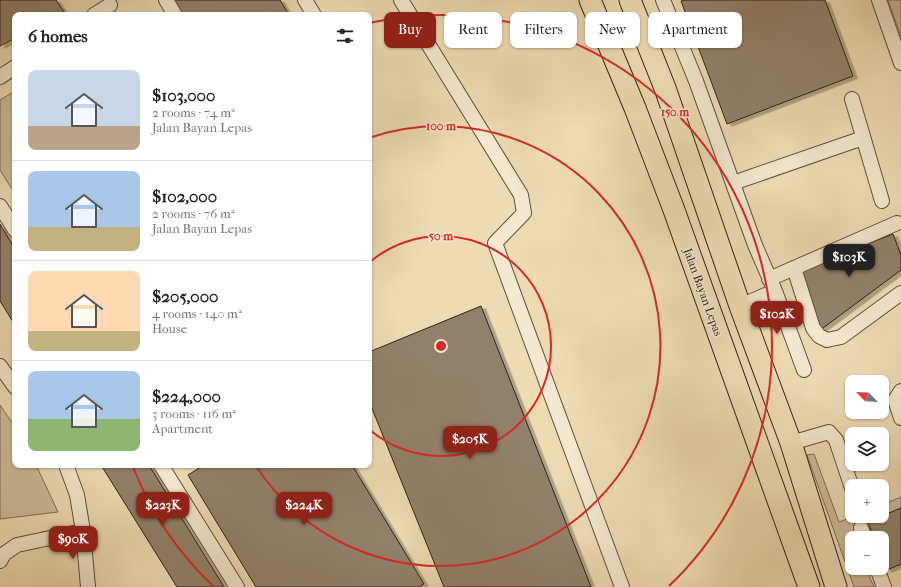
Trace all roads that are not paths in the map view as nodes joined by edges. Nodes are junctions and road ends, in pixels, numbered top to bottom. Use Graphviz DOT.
graph roads {
  1 [pos="166,0"];
  2 [pos="305,0"];
  3 [pos="401,0"];
  4 [pos="590,0"];
  5 [pos="630,0"];
  6 [pos="663,0"];
  7 [pos="879,0"];
  8 [pos="112,6"];
  9 [pos="100,12"];
  10 [pos="173,12"];
  11 [pos="312,12"];
  12 [pos="901,63"];
  13 [pos="12,69"];
  14 [pos="0,77"];
  15 [pos="852,100"];
  16 [pos="863,138"];
  17 [pos="733,183"];
  18 [pos="882,201"];
  19 [pos="0,206"];
  20 [pos="897,223"];
  21 [pos="12,225"];
  22 [pos="794,268"];
  23 [pos="772,285"];
  24 [pos="901,293"];
  25 [pos="740,306"];
  26 [pos="0,366"];
  27 [pos="804,370"];
  28 [pos="12,383"];
  29 [pos="901,391"];
  30 [pos="901,418"];
  31 [pos="790,443"];
  32 [pos="67,468"];
  33 [pos="163,468"];
  34 [pos="849,479"];
  35 [pos="83,531"];
  36 [pos="0,561"];
  37 [pos="880,575"];
  38 [pos="88,587"];
  39 [pos="237,587"];
  40 [pos="622,587"];
  41 [pos="809,587"];
  42 [pos="836,587"];
  43 [pos="884,587"];
  1 -- 10 [label="street"];
  2 -- 11 [label="street"];
  3 -- 40 [label="street"];
  4 -- 41 [label="highway, Jalan Bayan Lepas"];
  5 -- 25 [label="highway"];
  6 -- 17 [label="street"];
  7 -- 12 [label="street"];
  8 -- 9 [label="street"];
  13 -- 14 [label="street"];
  15 -- 16 [label="street"];
  16 -- 17 [label="street"];
  16 -- 18 [label="street"];
  17 -- 23 [label="street"];
  19 -- 21 [label="street"];
  20 -- 22 [label="street"];
  22 -- 23 [label="street"];
  22 -- 24 [label="street"];
  23 -- 25 [label="street"];
  23 -- 27 [label="street"];
  25 -- 31 [label="highway"];
  26 -- 28 [label="street"];
  29 -- 30 [label="street"];
  31 -- 34 [label="street"];
  31 -- 42 [label="highway"];
  32 -- 35 [label="street"];
  33 -- 39 [label="street"];
  35 -- 36 [label="street"];
  35 -- 38 [label="street"];
  37 -- 43 [label="street"];
}
